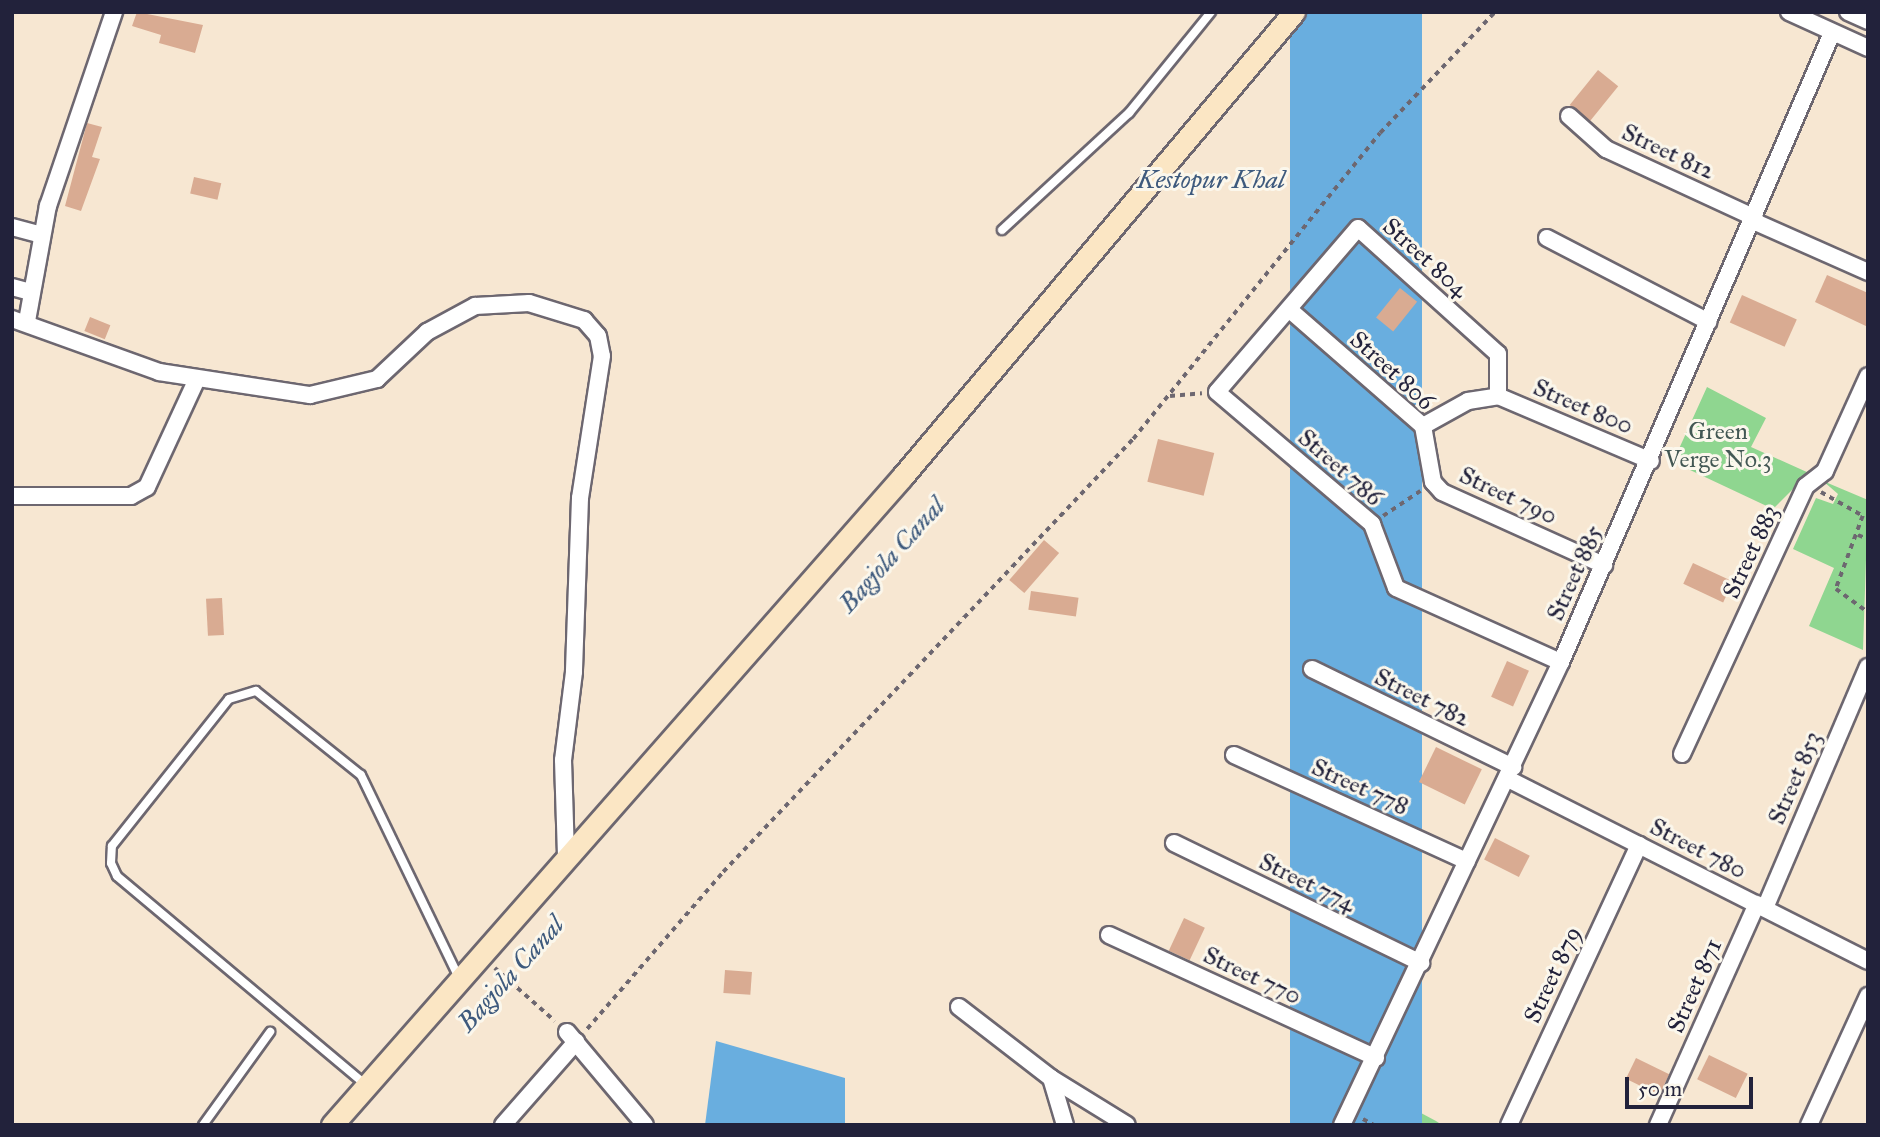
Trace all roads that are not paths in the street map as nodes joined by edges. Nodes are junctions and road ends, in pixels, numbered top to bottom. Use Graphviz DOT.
graph roads {
  1 [pos="114,12"];
  2 [pos="1211,12"];
  3 [pos="1294,12"];
  4 [pos="1789,12"];
  5 [pos="1848,12"];
  6 [pos="1868,21"];
  7 [pos="1832,33"];
  8 [pos="1868,48"];
  9 [pos="1569,116"];
  10 [pos="1754,219"];
  11 [pos="12,227"];
  12 [pos="1002,230"];
  13 [pos="42,235"];
  14 [pos="1547,238"];
  15 [pos="1868,272"];
  16 [pos="12,288"];
  17 [pos="31,292"];
  18 [pos="1291,311"];
  19 [pos="19,320"];
  20 [pos="1709,322"];
  21 [pos="1868,376"];
  22 [pos="196,381"];
  23 [pos="1217,392"];
  24 [pos="1497,396"];
  25 [pos="1423,426"];
  26 [pos="1651,461"];
  27 [pos="1433,482"];
  28 [pos="12,496"];
  29 [pos="1604,565"];
  30 [pos="1561,662"];
  31 [pos="1868,667"];
  32 [pos="1312,669"];
  33 [pos="1682,754"];
  34 [pos="1234,755"];
  35 [pos="1510,773"];
  36 [pos="1174,843"];
  37 [pos="1639,845"];
  38 [pos="566,855"];
  39 [pos="1467,861"];
  40 [pos="1761,906"];
  41 [pos="1109,935"];
  42 [pos="1868,961"];
  43 [pos="1421,963"];
  44 [pos="459,978"];
  45 [pos="1868,996"];
  46 [pos="959,1007"];
  47 [pos="270,1032"];
  48 [pos="1376,1058"];
  49 [pos="1051,1078"];
  50 [pos="366,1085"];
  51 [pos="203,1125"];
  52 [pos="332,1125"];
  53 [pos="503,1125"];
  54 [pos="645,1125"];
  55 [pos="1065,1125"];
  56 [pos="1127,1125"];
  57 [pos="1342,1125"];
  58 [pos="1508,1125"];
  59 [pos="1658,1125"];
  60 [pos="1809,1125"];
  1 -- 13 [label="street"];
  2 -- 12 [label="lane"];
  3 -- 38 [label="street"];
  4 -- 7 [label="street"];
  5 -- 6 [label="street"];
  7 -- 8 [label="street"];
  7 -- 10 [label="street, Street 885"];
  9 -- 10 [label="street, Street 812"];
  10 -- 15 [label="street, Street 812"];
  10 -- 20 [label="street, Street 885"];
  11 -- 13 [label="street"];
  13 -- 17 [label="street"];
  14 -- 20 [label="street"];
  16 -- 17 [label="street"];
  17 -- 19 [label="street"];
  18 -- 23 [label="street, Street 804"];
  18 -- 24 [label="street, Street 804"];
  18 -- 25 [label="street, Street 806"];
  19 -- 22 [label="street"];
  20 -- 26 [label="street, Street 885"];
  21 -- 33 [label="street, Street 883"];
  22 -- 28 [label="street"];
  22 -- 38 [label="street"];
  23 -- 30 [label="street, Street 786"];
  24 -- 25 [label="street"];
  24 -- 26 [label="street, Street 800"];
  25 -- 27 [label="street, Street 806"];
  26 -- 29 [label="street, Street 885"];
  27 -- 29 [label="street, Street 790"];
  29 -- 30 [label="street, Street 885"];
  30 -- 35 [label="street, Street 885"];
  31 -- 40 [label="street, Street 853"];
  32 -- 35 [label="street, Street 782"];
  34 -- 39 [label="street, Street 778"];
  35 -- 37 [label="street, Street 780"];
  35 -- 39 [label="street, Street 885"];
  36 -- 43 [label="street, Street 774"];
  37 -- 40 [label="street, Street 780"];
  37 -- 58 [label="street, Street 879"];
  38 -- 44 [label="street"];
  39 -- 43 [label="street, Street 885"];
  40 -- 42 [label="street, Street 780"];
  40 -- 59 [label="street, Street 871"];
  41 -- 48 [label="street, Street 770"];
  43 -- 48 [label="street, Street 885"];
  44 -- 50 [label="street"];
  44 -- 50 [label="lane"];
  45 -- 60 [label="street"];
  46 -- 49 [label="street"];
  47 -- 51 [label="lane"];
  48 -- 57 [label="street, Street 885"];
  49 -- 55 [label="street"];
  49 -- 56 [label="street"];
  50 -- 52 [label="street"];
  53 -- 54 [label="street"];
}
